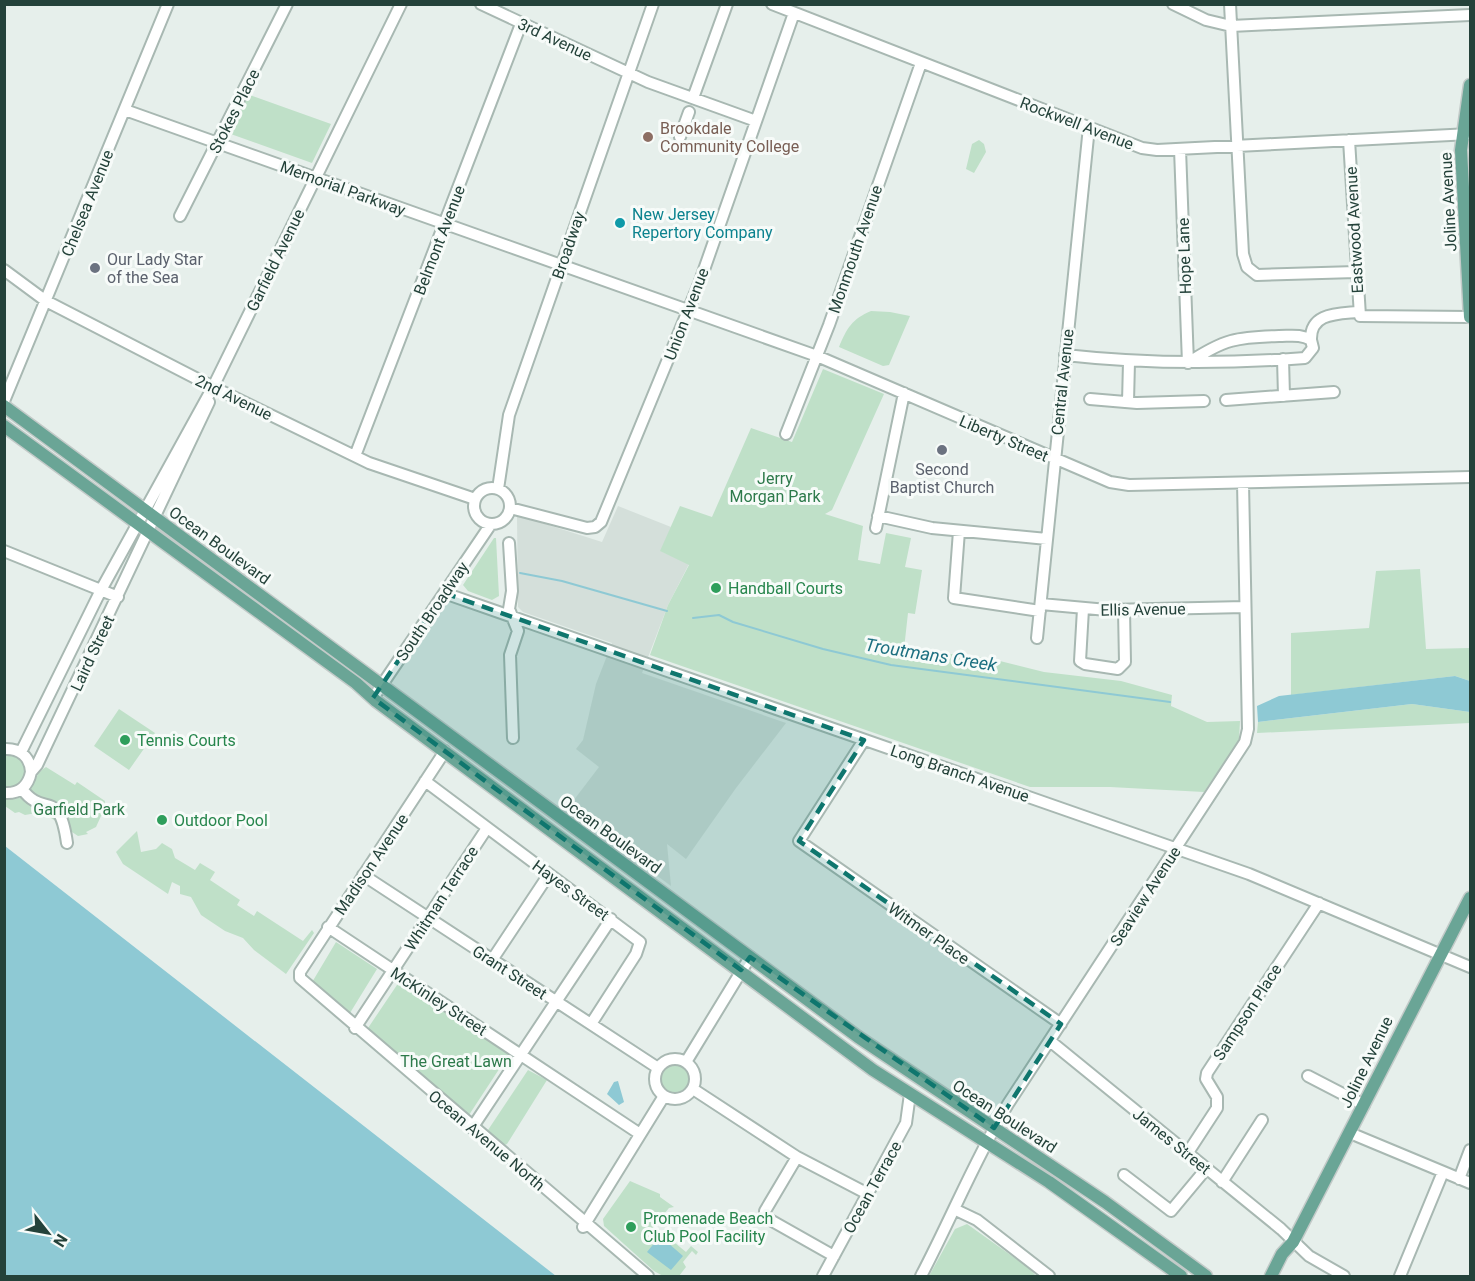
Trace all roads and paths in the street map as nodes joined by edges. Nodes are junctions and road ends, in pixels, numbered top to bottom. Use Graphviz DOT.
graph roads {
  1 [pos="168,4"];
  2 [pos="287,4"];
  3 [pos="401,4"];
  4 [pos="481,4"];
  5 [pos="653,4"];
  6 [pos="727,4"];
  7 [pos="772,4"];
  8 [pos="1173,4"];
  9 [pos="1230,4"];
  10 [pos="794,13"];
  11 [pos="1470,15"];
  12 [pos="520,24"];
  13 [pos="1231,26"];
  14 [pos="921,63"];
  15 [pos="629,74"];
  16 [pos="1470,85"];
  17 [pos="693,98"];
  18 [pos="125,110"];
  19 [pos="689,112"];
  20 [pos="756,121"];
  21 [pos="1089,127"];
  22 [pos="1466,134"];
  23 [pos="680,137"];
  24 [pos="1349,140"];
  25 [pos="218,144"];
  26 [pos="1237,146"];
  27 [pos="1180,149"];
  28 [pos="315,178"];
  29 [pos="180,216"];
  30 [pos="446,225"];
  31 [pos="561,265"];
  32 [pos="4,270"];
  33 [pos="1356,272"];
  34 [pos="46,301"];
  35 [pos="689,310"];
  36 [pos="1357,312"];
  37 [pos="1470,317"];
  38 [pos="1311,340"];
  39 [pos="1065,355"];
  40 [pos="817,356"];
  41 [pos="1283,360"];
  42 [pos="1129,362"];
  43 [pos="1188,363"];
  44 [pos="213,387"];
  45 [pos="1334,392"];
  46 [pos="904,393"];
  47 [pos="1284,396"];
  48 [pos="1090,399"];
  49 [pos="1226,400"];
  50 [pos="1204,401"];
  51 [pos="1128,402"];
  52 [pos="4,404"];
  53 [pos="4,426"];
  54 [pos="786,434"];
  55 [pos="355,456"];
  56 [pos="1055,459"];
  57 [pos="1470,477"];
  58 [pos="1243,483"];
  59 [pos="498,489"];
  60 [pos="475,499"];
  61 [pos="510,508"];
  62 [pos="144,510"];
  63 [pos="878,516"];
  64 [pos="156,519"];
  65 [pos="137,522"];
  66 [pos="490,524"];
  67 [pos="876,528"];
  68 [pos="149,531"];
  69 [pos="959,531"];
  70 [pos="1047,539"];
  71 [pos="509,543"];
  72 [pos="4,551"];
  73 [pos="101,590"];
  74 [pos="444,593"];
  75 [pos="118,597"];
  76 [pos="1041,607"];
  77 [pos="1245,607"];
  78 [pos="1083,609"];
  79 [pos="1124,610"];
  80 [pos="513,618"];
  81 [pos="1037,638"];
  82 [pos="381,685"];
  83 [pos="373,698"];
  84 [pos="513,738"];
  85 [pos="864,740"];
  86 [pos="4,749"];
  87 [pos="446,751"];
  88 [pos="21,752"];
  89 [pos="31,772"];
  90 [pos="425,781"];
  91 [pos="22,789"];
  92 [pos="4,793"];
  93 [pos="487,828"];
  94 [pos="67,843"];
  95 [pos="1177,848"];
  96 [pos="549,874"];
  97 [pos="363,875"];
  98 [pos="1470,898"];
  99 [pos="1319,903"];
  100 [pos="428,918"];
  101 [pos="611,919"];
  102 [pos="328,927"];
  103 [pos="1441,955"];
  104 [pos="750,957"];
  105 [pos="492,960"];
  106 [pos="1470,967"];
  107 [pos="741,970"];
  108 [pos="393,971"];
  109 [pos="300,978"];
  110 [pos="556,1002"];
  111 [pos="591,1024"];
  112 [pos="1061,1024"];
  113 [pos="355,1028"];
  114 [pos="1050,1041"];
  115 [pos="520,1055"];
  116 [pos="686,1062"];
  117 [pos="658,1068"];
  118 [pos="1308,1076"];
  119 [pos="693,1089"];
  120 [pos="910,1094"];
  121 [pos="664,1096"];
  122 [pos="1364,1105"];
  123 [pos="1262,1120"];
  124 [pos="472,1128"];
  125 [pos="994,1128"];
  126 [pos="1350,1133"];
  127 [pos="640,1134"];
  128 [pos="986,1142"];
  129 [pos="1470,1150"];
  130 [pos="1187,1154"];
  131 [pos="796,1157"];
  132 [pos="1206,1169"];
  133 [pos="1443,1172"];
  134 [pos="1124,1175"];
  135 [pos="1459,1179"];
  136 [pos="1222,1182"];
  137 [pos="1470,1183"];
  138 [pos="868,1194"];
  139 [pos="956,1210"];
  140 [pos="584,1225"];
  141 [pos="1293,1242"];
  142 [pos="834,1256"];
  143 [pos="648,1276"];
  144 [pos="823,1276"];
  145 [pos="921,1276"];
  146 [pos="1049,1276"];
  147 [pos="1180,1276"];
  148 [pos="1206,1276"];
  149 [pos="1271,1276"];
  150 [pos="1280,1276"];
  151 [pos="1344,1276"];
  152 [pos="1400,1276"];
  1 -- 18 [label="street, Chelsea Avenue"];
  2 -- 25 [label="street, Stokes Place"];
  3 -- 28 [label="street, Garfield Avenue"];
  4 -- 12 [label="street, 3rd Avenue"];
  5 -- 15 [label="street, Broadway"];
  6 -- 17 [label="street"];
  7 -- 10 [label="street, Rockwell Avenue"];
  8 -- 13 [label="street"];
  9 -- 13 [label="street"];
  10 -- 14 [label="street, Rockwell Avenue"];
  10 -- 20 [label="street, Union Avenue"];
  11 -- 13 [label="street"];
  12 -- 15 [label="street, 3rd Avenue"];
  12 -- 30 [label="street, Belmont Avenue"];
  13 -- 26 [label="street"];
  14 -- 21 [label="street, Rockwell Avenue"];
  14 -- 40 [label="street, Monmouth Avenue"];
  15 -- 17 [label="street, 3rd Avenue"];
  15 -- 31 [label="street, Broadway"];
  16 -- 22 [label="main road, Joline Avenue"];
  17 -- 20 [label="street, 3rd Avenue"];
  18 -- 25 [label="street, Memorial Parkway"];
  18 -- 34 [label="street, Chelsea Avenue"];
  19 -- 23 [label="street"];
  20 -- 35 [label="street, Union Avenue"];
  21 -- 27 [label="street, Rockwell Avenue"];
  21 -- 39 [label="street, Central Avenue"];
  22 -- 24 [label="street, Rockwell Avenue"];
  22 -- 37 [label="main road, Joline Avenue"];
  24 -- 26 [label="street, Rockwell Avenue"];
  24 -- 33 [label="street, Eastwood Avenue"];
  25 -- 28 [label="street, Memorial Parkway"];
  25 -- 29 [label="street, Stokes Place"];
  26 -- 27 [label="street, Rockwell Avenue"];
  26 -- 33 [label="street"];
  27 -- 43 [label="street, Hope Lane"];
  28 -- 30 [label="street, Memorial Parkway"];
  28 -- 44 [label="street, Garfield Avenue"];
  30 -- 31 [label="street, Memorial Parkway"];
  30 -- 55 [label="street, Belmont Avenue"];
  31 -- 35 [label="street, Liberty Street"];
  31 -- 59 [label="street, Broadway"];
  32 -- 34 [label="street, 2nd Avenue"];
  33 -- 36 [label="street, Eastwood Avenue"];
  34 -- 44 [label="street, 2nd Avenue"];
  34 -- 52 [label="street, Chelsea Avenue"];
  35 -- 40 [label="street, Liberty Street"];
  35 -- 61 [label="street, Union Avenue"];
  36 -- 37 [label="street, Eastwood Avenue"];
  36 -- 38 [label="street"];
  38 -- 41 [label="street"];
  38 -- 43 [label="street"];
  39 -- 42 [label="street"];
  39 -- 56 [label="street, Central Avenue"];
  40 -- 46 [label="street, Liberty Street"];
  40 -- 54 [label="street, Monmouth Avenue"];
  41 -- 43 [label="street"];
  41 -- 47 [label="street"];
  42 -- 43 [label="street"];
  42 -- 51 [label="street"];
  44 -- 55 [label="street, 2nd Avenue"];
  44 -- 62 [label="street, Garfield Avenue"];
  44 -- 64 [label="street, Garfield Avenue"];
  45 -- 47 [label="street"];
  46 -- 56 [label="street, Liberty Street"];
  46 -- 63 [label="street"];
  47 -- 49 [label="street"];
  48 -- 51 [label="street"];
  50 -- 51 [label="street"];
  52 -- 62 [label="main road, Ocean Boulevard"];
  53 -- 65 [label="main road, Ocean Boulevard"];
  55 -- 60 [label="street, 2nd Avenue"];
  56 -- 58 [label="street, Liberty Street"];
  56 -- 70 [label="street, Central Avenue"];
  57 -- 58 [label="street, Liberty Street"];
  58 -- 77 [label="street, Seaview Avenue"];
  59 -- 60 [label="street"];
  59 -- 61 [label="street"];
  60 -- 66 [label="street"];
  61 -- 66 [label="street"];
  62 -- 64 [label="main road, Ocean Boulevard"];
  62 -- 65 [label="street, Garfield Avenue"];
  63 -- 67 [label="street"];
  63 -- 69 [label="street"];
  64 -- 68 [label="street, Garfield Avenue"];
  64 -- 82 [label="main road, Ocean Boulevard"];
  65 -- 68 [label="main road, Ocean Boulevard"];
  65 -- 73 [label="street, Laird Street"];
  66 -- 74 [label="street, South Broadway"];
  68 -- 75 [label="street, Laird Street"];
  68 -- 83 [label="main road, Ocean Boulevard"];
  69 -- 70 [label="street"];
  69 -- 76 [label="street, Ellis Avenue"];
  70 -- 76 [label="street, Central Avenue"];
  71 -- 80 [label="street"];
  72 -- 73 [label="street"];
  73 -- 75 [label="street"];
  73 -- 88 [label="street, Laird Street"];
  74 -- 80 [label="street, Long Branch Avenue"];
  74 -- 82 [label="street, South Broadway"];
  75 -- 89 [label="street, Laird Street"];
  76 -- 78 [label="street, Ellis Avenue"];
  76 -- 81 [label="street, Central Avenue"];
  77 -- 79 [label="street, Ellis Avenue"];
  77 -- 95 [label="street, Seaview Avenue"];
  78 -- 79 [label="street, Ellis Avenue"];
  78 -- 79 [label="street"];
  80 -- 84 [label="street"];
  80 -- 85 [label="street, Long Branch Avenue"];
  82 -- 83 [label="street, South Broadway"];
  82 -- 104 [label="main road, Ocean Boulevard"];
  83 -- 87 [label="main road, Ocean Boulevard"];
  85 -- 95 [label="street, Long Branch Avenue"];
  85 -- 112 [label="street, Witmer Place"];
  86 -- 88 [label="street"];
  87 -- 90 [label="street, Madison Avenue"];
  87 -- 107 [label="main road, Ocean Boulevard"];
  88 -- 89 [label="street"];
  89 -- 91 [label="street, Laird Street"];
  90 -- 93 [label="street, Hayes Street"];
  90 -- 97 [label="street, Madison Avenue"];
  91 -- 92 [label="street"];
  91 -- 94 [label="street"];
  93 -- 96 [label="street, Hayes Street"];
  93 -- 100 [label="street, Whitman Terrace"];
  95 -- 99 [label="street, Long Branch Avenue"];
  95 -- 112 [label="street, Seaview Avenue"];
  96 -- 101 [label="street, Hayes Street"];
  96 -- 105 [label="street"];
  97 -- 100 [label="street, Grant Street"];
  97 -- 102 [label="street, Madison Avenue"];
  98 -- 103 [label="main road, Joline Avenue"];
  99 -- 103 [label="street, Long Branch Avenue"];
  99 -- 130 [label="street, Sampson Place"];
  100 -- 105 [label="street, Grant Street"];
  100 -- 108 [label="street, Whitman Terrace"];
  101 -- 110 [label="street"];
  101 -- 111 [label="street, Hayes Street"];
  102 -- 108 [label="street, McKinley Street"];
  102 -- 109 [label="street, Madison Avenue"];
  103 -- 106 [label="street, Long Branch Avenue"];
  103 -- 122 [label="main road, Joline Avenue"];
  104 -- 107 [label="street"];
  104 -- 125 [label="main road, Ocean Boulevard"];
  105 -- 110 [label="street, Grant Street"];
  107 -- 116 [label="street"];
  107 -- 120 [label="main road, Ocean Boulevard"];
  108 -- 113 [label="street, Whitman Terrace"];
  108 -- 115 [label="street, McKinley Street"];
  109 -- 113 [label="street, Ocean Avenue North"];
  110 -- 111 [label="street, Grant Street"];
  110 -- 115 [label="street"];
  111 -- 117 [label="street, Grant Street"];
  112 -- 114 [label="street, Seaview Avenue"];
  113 -- 124 [label="street, Ocean Avenue North"];
  114 -- 125 [label="street, Seaview Avenue"];
  114 -- 130 [label="street, James Street"];
  115 -- 124 [label="street"];
  115 -- 127 [label="street, McKinley Street"];
  116 -- 117 [label="street"];
  116 -- 119 [label="street"];
  117 -- 121 [label="street"];
  118 -- 122 [label="street"];
  119 -- 121 [label="street"];
  119 -- 131 [label="street"];
  120 -- 128 [label="main road, Ocean Boulevard"];
  120 -- 138 [label="street, Ocean Terrace"];
  121 -- 127 [label="street"];
  122 -- 126 [label="main road, Joline Avenue"];
  123 -- 136 [label="street"];
  124 -- 140 [label="street, Ocean Avenue North"];
  125 -- 128 [label="street, Seaview Avenue"];
  125 -- 148 [label="main road, Ocean Boulevard"];
  126 -- 133 [label="street"];
  126 -- 141 [label="main road, Joline Avenue"];
  127 -- 140 [label="street"];
  128 -- 139 [label="street, Seaview Avenue"];
  128 -- 147 [label="main road, Ocean Boulevard"];
  129 -- 135 [label="street"];
  130 -- 132 [label="street, James Street"];
  131 -- 138 [label="street"];
  131 -- 142 [label="street"];
  132 -- 134 [label="street"];
  132 -- 136 [label="street, James Street"];
  133 -- 135 [label="street"];
  133 -- 152 [label="street"];
  135 -- 137 [label="street"];
  136 -- 141 [label="street, James Street"];
  138 -- 142 [label="street, Ocean Terrace"];
  139 -- 145 [label="street, Seaview Avenue"];
  139 -- 146 [label="street"];
  140 -- 143 [label="street, Ocean Avenue North"];
  141 -- 149 [label="main road, Joline Avenue"];
  141 -- 150 [label="main road, Joline Avenue"];
  141 -- 151 [label="street, James Street"];
  142 -- 144 [label="street, Ocean Terrace"];
}
